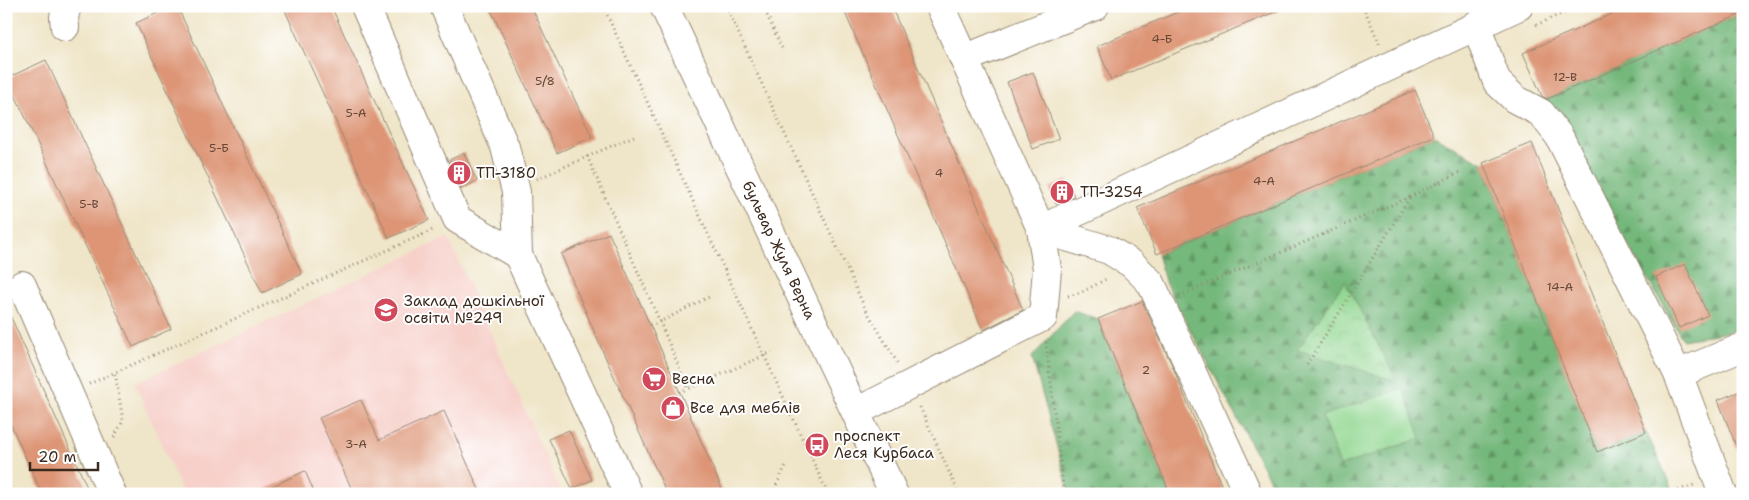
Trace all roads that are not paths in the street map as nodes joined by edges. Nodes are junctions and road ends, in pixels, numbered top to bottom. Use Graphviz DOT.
graph roads {
  1 [pos="365,6"];
  2 [pos="444,6"];
  3 [pos="664,6"];
  4 [pos="940,6"];
  5 [pos="1094,6"];
  6 [pos="1519,6"];
  7 [pos="1476,25"];
  8 [pos="964,59"];
  9 [pos="1040,229"];
  10 [pos="518,256"];
  11 [pos="22,286"];
  12 [pos="1743,348"];
  13 [pos="1678,374"];
  14 [pos="856,412"];
  15 [pos="889,492"];
  16 [pos="112,494"];
  17 [pos="628,494"];
  18 [pos="1248,494"];
  19 [pos="1723,494"];
  1 -- 10 [label="street"];
  2 -- 10 [label="street"];
  3 -- 14 [label="street, бульвар Жуля Верна"];
  4 -- 8 [label="street"];
  5 -- 8 [label="street"];
  6 -- 7 [label="street"];
  7 -- 9 [label="street"];
  7 -- 13 [label="street"];
  8 -- 9 [label="street"];
  9 -- 14 [label="street"];
  9 -- 18 [label="street"];
  10 -- 17 [label="street"];
  11 -- 16 [label="street"];
  12 -- 13 [label="street"];
  13 -- 19 [label="street"];
  14 -- 15 [label="street, бульвар Жуля Верна"];
}
